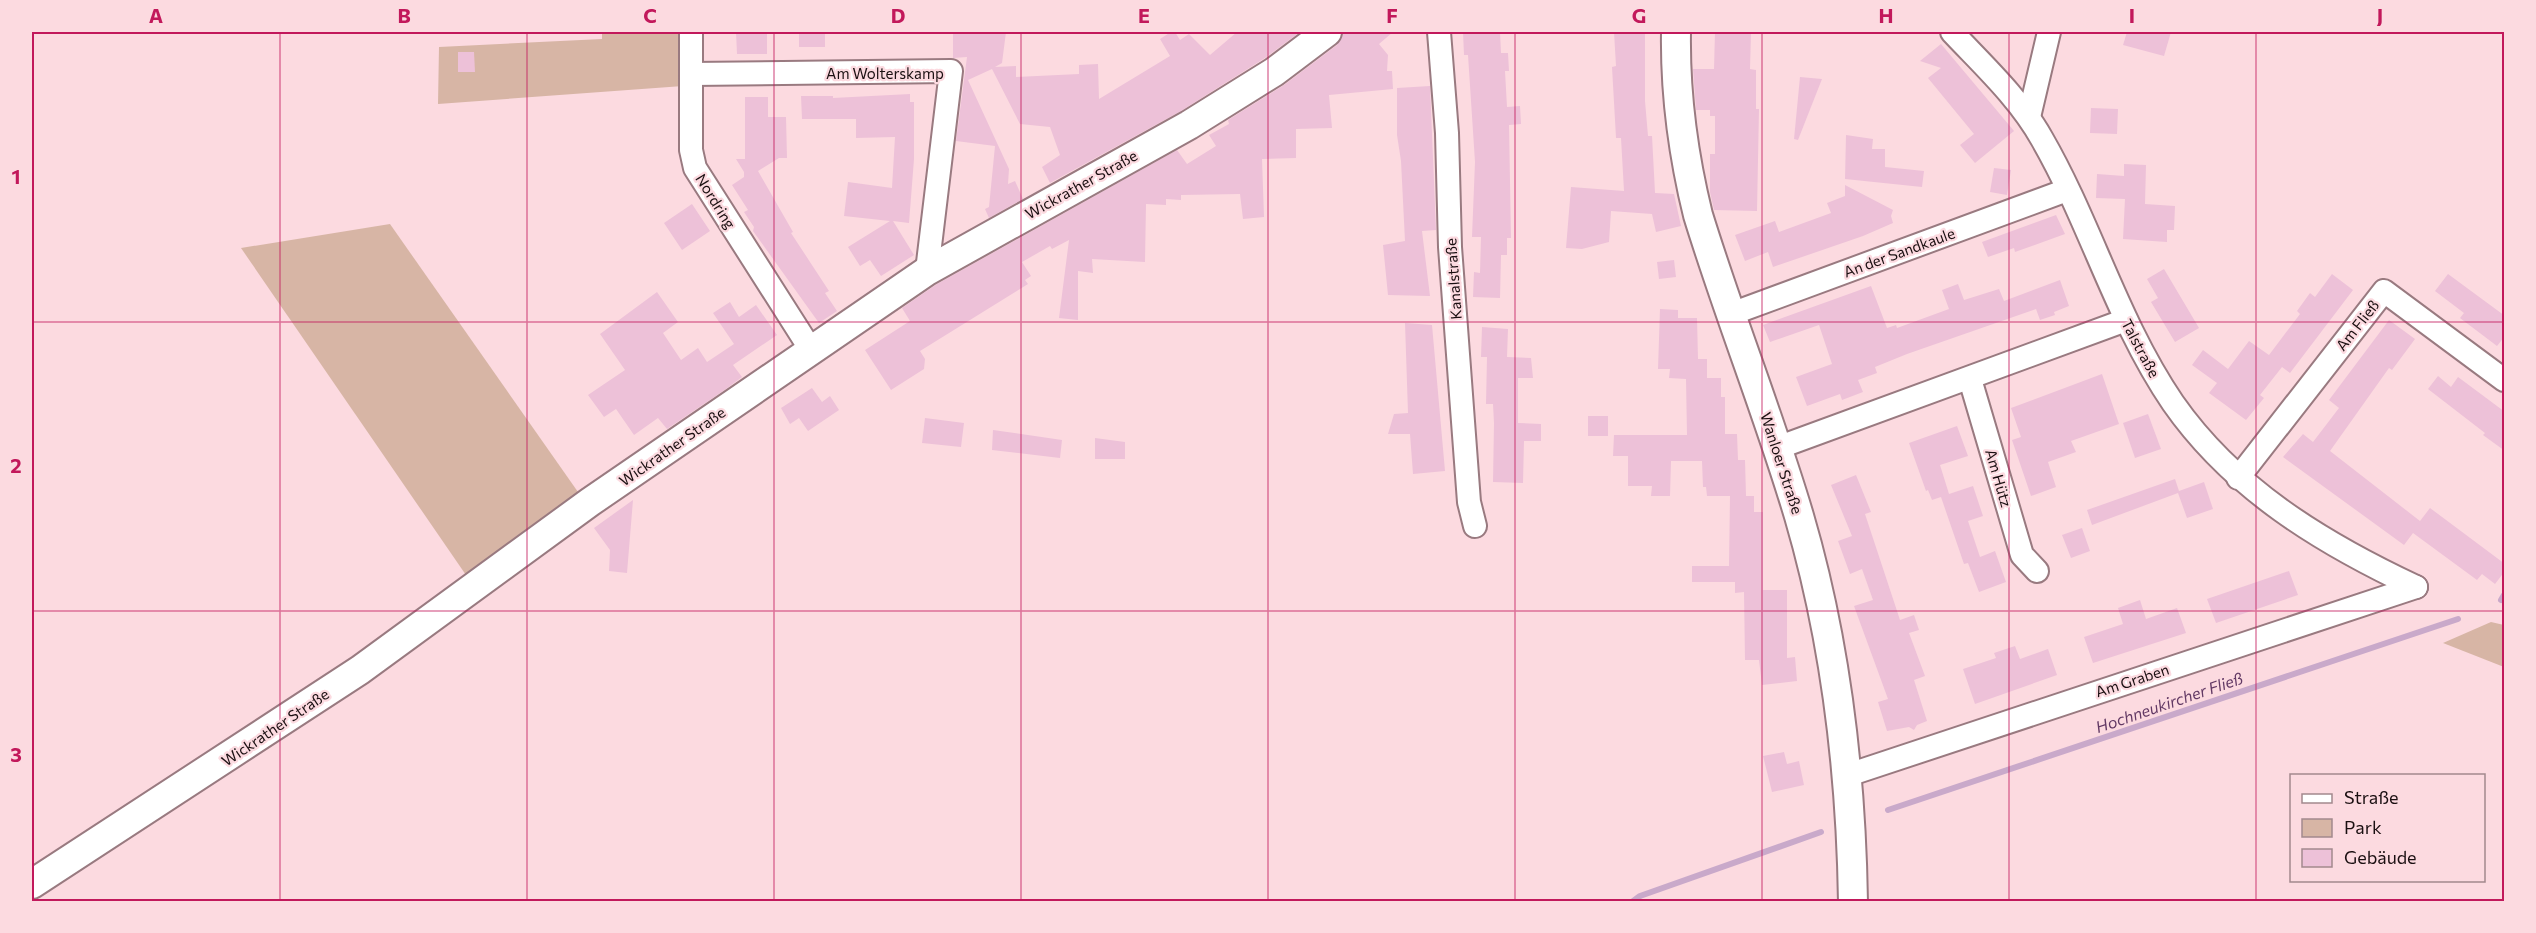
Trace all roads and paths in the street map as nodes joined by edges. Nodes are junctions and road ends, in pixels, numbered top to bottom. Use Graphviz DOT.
graph roads {
  1 [pos="690,32"];
  2 [pos="1327,32"];
  3 [pos="1439,32"];
  4 [pos="1676,32"];
  5 [pos="1952,32"];
  6 [pos="2049,32"];
  7 [pos="691,74"];
  8 [pos="2029,117"];
  9 [pos="2067,189"];
  10 [pos="927,271"];
  11 [pos="1731,314"];
  12 [pos="2126,320"];
  13 [pos="811,350"];
  14 [pos="1970,379"];
  15 [pos="2505,380"];
  16 [pos="1777,448"];
  17 [pos="2238,478"];
  18 [pos="1475,526"];
  19 [pos="2037,571"];
  20 [pos="2416,587"];
  21 [pos="1848,775"];
  22 [pos="32,884"];
  23 [pos="1853,902"];
  1 -- 7 [label="street, Nordring"];
  2 -- 10 [label="street, Wickrather Straße"];
  3 -- 18 [label="street, Kanalstraße"];
  4 -- 11 [label="street, Wanloer Straße"];
  5 -- 8 [label="street, Talstraße"];
  6 -- 8 [label="street"];
  7 -- 10 [label="street, Am Wolterskamp"];
  7 -- 13 [label="street, Nordring"];
  8 -- 9 [label="street, Talstraße"];
  9 -- 11 [label="street, An der Sandkaule"];
  9 -- 12 [label="street, Talstraße"];
  10 -- 13 [label="street, Wickrather Straße"];
  11 -- 16 [label="street, Wanloer Straße"];
  12 -- 14 [label="street"];
  12 -- 17 [label="street, Talstraße"];
  13 -- 22 [label="street, Wickrather Straße"];
  14 -- 16 [label="street"];
  14 -- 19 [label="street, Am Hütz"];
  15 -- 17 [label="street, Am Fließ"];
  16 -- 21 [label="street, Wanloer Straße"];
  17 -- 20 [label="street, Talstraße"];
  20 -- 21 [label="street, Am Graben"];
  21 -- 23 [label="street, Wanloer Straße"];
}
